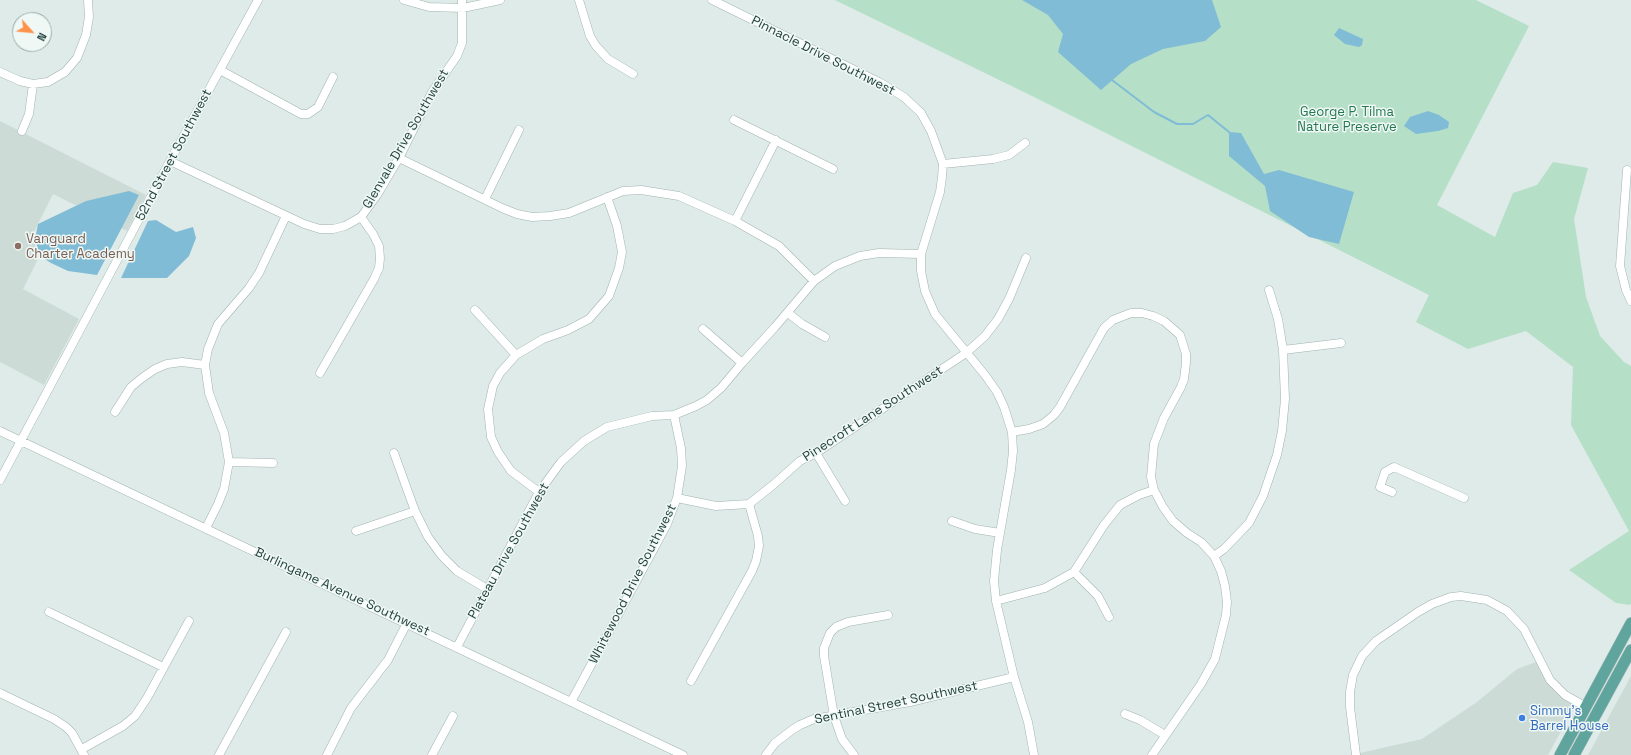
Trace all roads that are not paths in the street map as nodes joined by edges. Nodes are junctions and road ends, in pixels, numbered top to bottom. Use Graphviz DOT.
graph roads {
  1 [pos="88,0"];
  2 [pos="258,0"];
  3 [pos="404,0"];
  4 [pos="500,0"];
  5 [pos="579,0"];
  6 [pos="712,0"];
  7 [pos="462,4"];
  8 [pos="220,70"];
  9 [pos="0,72"];
  10 [pos="633,74"];
  11 [pos="333,77"];
  12 [pos="33,84"];
  13 [pos="734,120"];
  14 [pos="519,130"];
  15 [pos="22,131"];
  16 [pos="776,140"];
  17 [pos="1025,143"];
  18 [pos="399,158"];
  19 [pos="170,161"];
  20 [pos="943,164"];
  21 [pos="833,168"];
  22 [pos="1627,170"];
  23 [pos="607,197"];
  24 [pos="485,199"];
  25 [pos="286,216"];
  26 [pos="1627,216"];
  27 [pos="361,217"];
  28 [pos="735,221"];
  29 [pos="921,254"];
  30 [pos="1026,258"];
  31 [pos="814,281"];
  32 [pos="1269,290"];
  33 [pos="1631,301"];
  34 [pos="475,310"];
  35 [pos="788,313"];
  36 [pos="703,329"];
  37 [pos="825,337"];
  38 [pos="1341,343"];
  39 [pos="1283,350"];
  40 [pos="966,353"];
  41 [pos="516,355"];
  42 [pos="742,363"];
  43 [pos="205,364"];
  44 [pos="320,373"];
  45 [pos="115,412"];
  46 [pos="674,415"];
  47 [pos="0,430"];
  48 [pos="1012,432"];
  49 [pos="20,440"];
  50 [pos="394,453"];
  51 [pos="816,453"];
  52 [pos="229,462"];
  53 [pos="273,464"];
  54 [pos="0,480"];
  55 [pos="1154,490"];
  56 [pos="539,492"];
  57 [pos="1392,492"];
  58 [pos="677,498"];
  59 [pos="1464,498"];
  60 [pos="845,501"];
  61 [pos="749,504"];
  62 [pos="415,511"];
  63 [pos="952,521"];
  64 [pos="206,528"];
  65 [pos="356,531"];
  66 [pos="1000,533"];
  67 [pos="1214,556"];
  68 [pos="1074,572"];
  69 [pos="487,589"];
  70 [pos="996,601"];
  71 [pos="49,612"];
  72 [pos="888,615"];
  73 [pos="1109,617"];
  74 [pos="189,621"];
  75 [pos="407,623"];
  76 [pos="1631,623"];
  77 [pos="286,632"];
  78 [pos="457,647"];
  79 [pos="1631,650"];
  80 [pos="163,667"];
  81 [pos="1014,677"];
  82 [pos="691,681"];
  83 [pos="0,693"];
  84 [pos="1593,695"];
  85 [pos="571,702"];
  86 [pos="1586,707"];
  87 [pos="1598,712"];
  88 [pos="1125,714"];
  89 [pos="453,716"];
  90 [pos="834,716"];
  91 [pos="1591,725"];
  92 [pos="1165,735"];
  93 [pos="83,752"];
  94 [pos="219,755"];
  95 [pos="327,755"];
  96 [pos="432,755"];
  97 [pos="683,755"];
  98 [pos="766,755"];
  99 [pos="854,755"];
  100 [pos="1034,755"];
  101 [pos="1152,755"];
  102 [pos="1356,755"];
  103 [pos="1560,755"];
  104 [pos="1574,755"];
  1 -- 12 [label="street"];
  2 -- 8 [label="street, 52nd Street Southwest"];
  3 -- 7 [label="street"];
  4 -- 7 [label="street"];
  5 -- 10 [label="street"];
  6 -- 20 [label="street, Pinnacle Drive Southwest"];
  7 -- 18 [label="street, Glenvale Drive Southwest"];
  8 -- 11 [label="street"];
  8 -- 19 [label="street, 52nd Street Southwest"];
  9 -- 12 [label="street"];
  12 -- 15 [label="street"];
  13 -- 16 [label="street"];
  14 -- 24 [label="street"];
  16 -- 21 [label="street"];
  16 -- 28 [label="street"];
  17 -- 20 [label="street"];
  18 -- 24 [label="street"];
  18 -- 27 [label="street, Glenvale Drive Southwest"];
  19 -- 25 [label="street, Glenvale Drive Southwest"];
  19 -- 49 [label="street, 52nd Street Southwest"];
  20 -- 29 [label="street, Pinnacle Drive Southwest"];
  22 -- 26 [label="street"];
  23 -- 24 [label="street"];
  23 -- 28 [label="street"];
  23 -- 41 [label="street"];
  25 -- 27 [label="street, Glenvale Drive Southwest"];
  25 -- 43 [label="street"];
  26 -- 33 [label="street"];
  27 -- 44 [label="street"];
  28 -- 31 [label="street"];
  29 -- 31 [label="street, Plateau Drive Southwest"];
  29 -- 40 [label="street, Pinnacle Drive Southwest"];
  30 -- 40 [label="street, Pinecroft Lane Southwest"];
  31 -- 35 [label="street, Plateau Drive Southwest"];
  32 -- 39 [label="street"];
  34 -- 41 [label="street"];
  35 -- 37 [label="street"];
  35 -- 42 [label="street, Plateau Drive Southwest"];
  36 -- 42 [label="street"];
  38 -- 39 [label="street"];
  39 -- 67 [label="street"];
  40 -- 48 [label="street, Pinnacle Drive Southwest"];
  40 -- 51 [label="street, Pinecroft Lane Southwest"];
  41 -- 56 [label="street"];
  42 -- 46 [label="street, Plateau Drive Southwest"];
  43 -- 45 [label="street"];
  43 -- 52 [label="street"];
  46 -- 56 [label="street, Plateau Drive Southwest"];
  46 -- 58 [label="street, Whitewood Drive Southwest"];
  47 -- 49 [label="street, Burlingame Avenue Southwest"];
  48 -- 55 [label="street"];
  48 -- 66 [label="street, Pinnacle Drive Southwest"];
  49 -- 54 [label="street, 52nd Street Southwest"];
  49 -- 64 [label="street, Burlingame Avenue Southwest"];
  50 -- 62 [label="street"];
  51 -- 60 [label="street"];
  51 -- 61 [label="street, Pinecroft Lane Southwest"];
  52 -- 53 [label="street"];
  52 -- 64 [label="street"];
  55 -- 67 [label="street"];
  55 -- 68 [label="street"];
  56 -- 69 [label="street, Plateau Drive Southwest"];
  57 -- 59 [label="street"];
  58 -- 61 [label="street"];
  58 -- 85 [label="street, Whitewood Drive Southwest"];
  61 -- 82 [label="street"];
  62 -- 65 [label="street"];
  62 -- 69 [label="street"];
  63 -- 66 [label="street"];
  64 -- 75 [label="street, Burlingame Avenue Southwest"];
  66 -- 70 [label="street, Pinnacle Drive Southwest"];
  67 -- 92 [label="street"];
  68 -- 70 [label="street"];
  68 -- 73 [label="street"];
  69 -- 78 [label="street, Plateau Drive Southwest"];
  70 -- 81 [label="street, Pinnacle Drive Southwest"];
  71 -- 80 [label="street"];
  72 -- 90 [label="street"];
  74 -- 80 [label="street"];
  75 -- 78 [label="street, Burlingame Avenue Southwest"];
  75 -- 95 [label="street"];
  76 -- 84 [label="main road"];
  77 -- 94 [label="street"];
  78 -- 85 [label="street, Burlingame Avenue Southwest"];
  79 -- 87 [label="main road"];
  80 -- 93 [label="street"];
  81 -- 90 [label="street, Sentinal Street Southwest"];
  81 -- 100 [label="street, Pinnacle Drive Southwest"];
  83 -- 93 [label="street"];
  84 -- 86 [label="main road"];
  84 -- 87 [label="main road"];
  85 -- 97 [label="street, Burlingame Avenue Southwest"];
  86 -- 91 [label="main road"];
  86 -- 102 [label="street"];
  86 -- 103 [label="main road"];
  87 -- 91 [label="main road"];
  88 -- 92 [label="street"];
  89 -- 96 [label="street"];
  90 -- 98 [label="street, Sentinal Street Southwest"];
  90 -- 99 [label="street"];
  91 -- 104 [label="main road"];
  92 -- 101 [label="street"];
}
